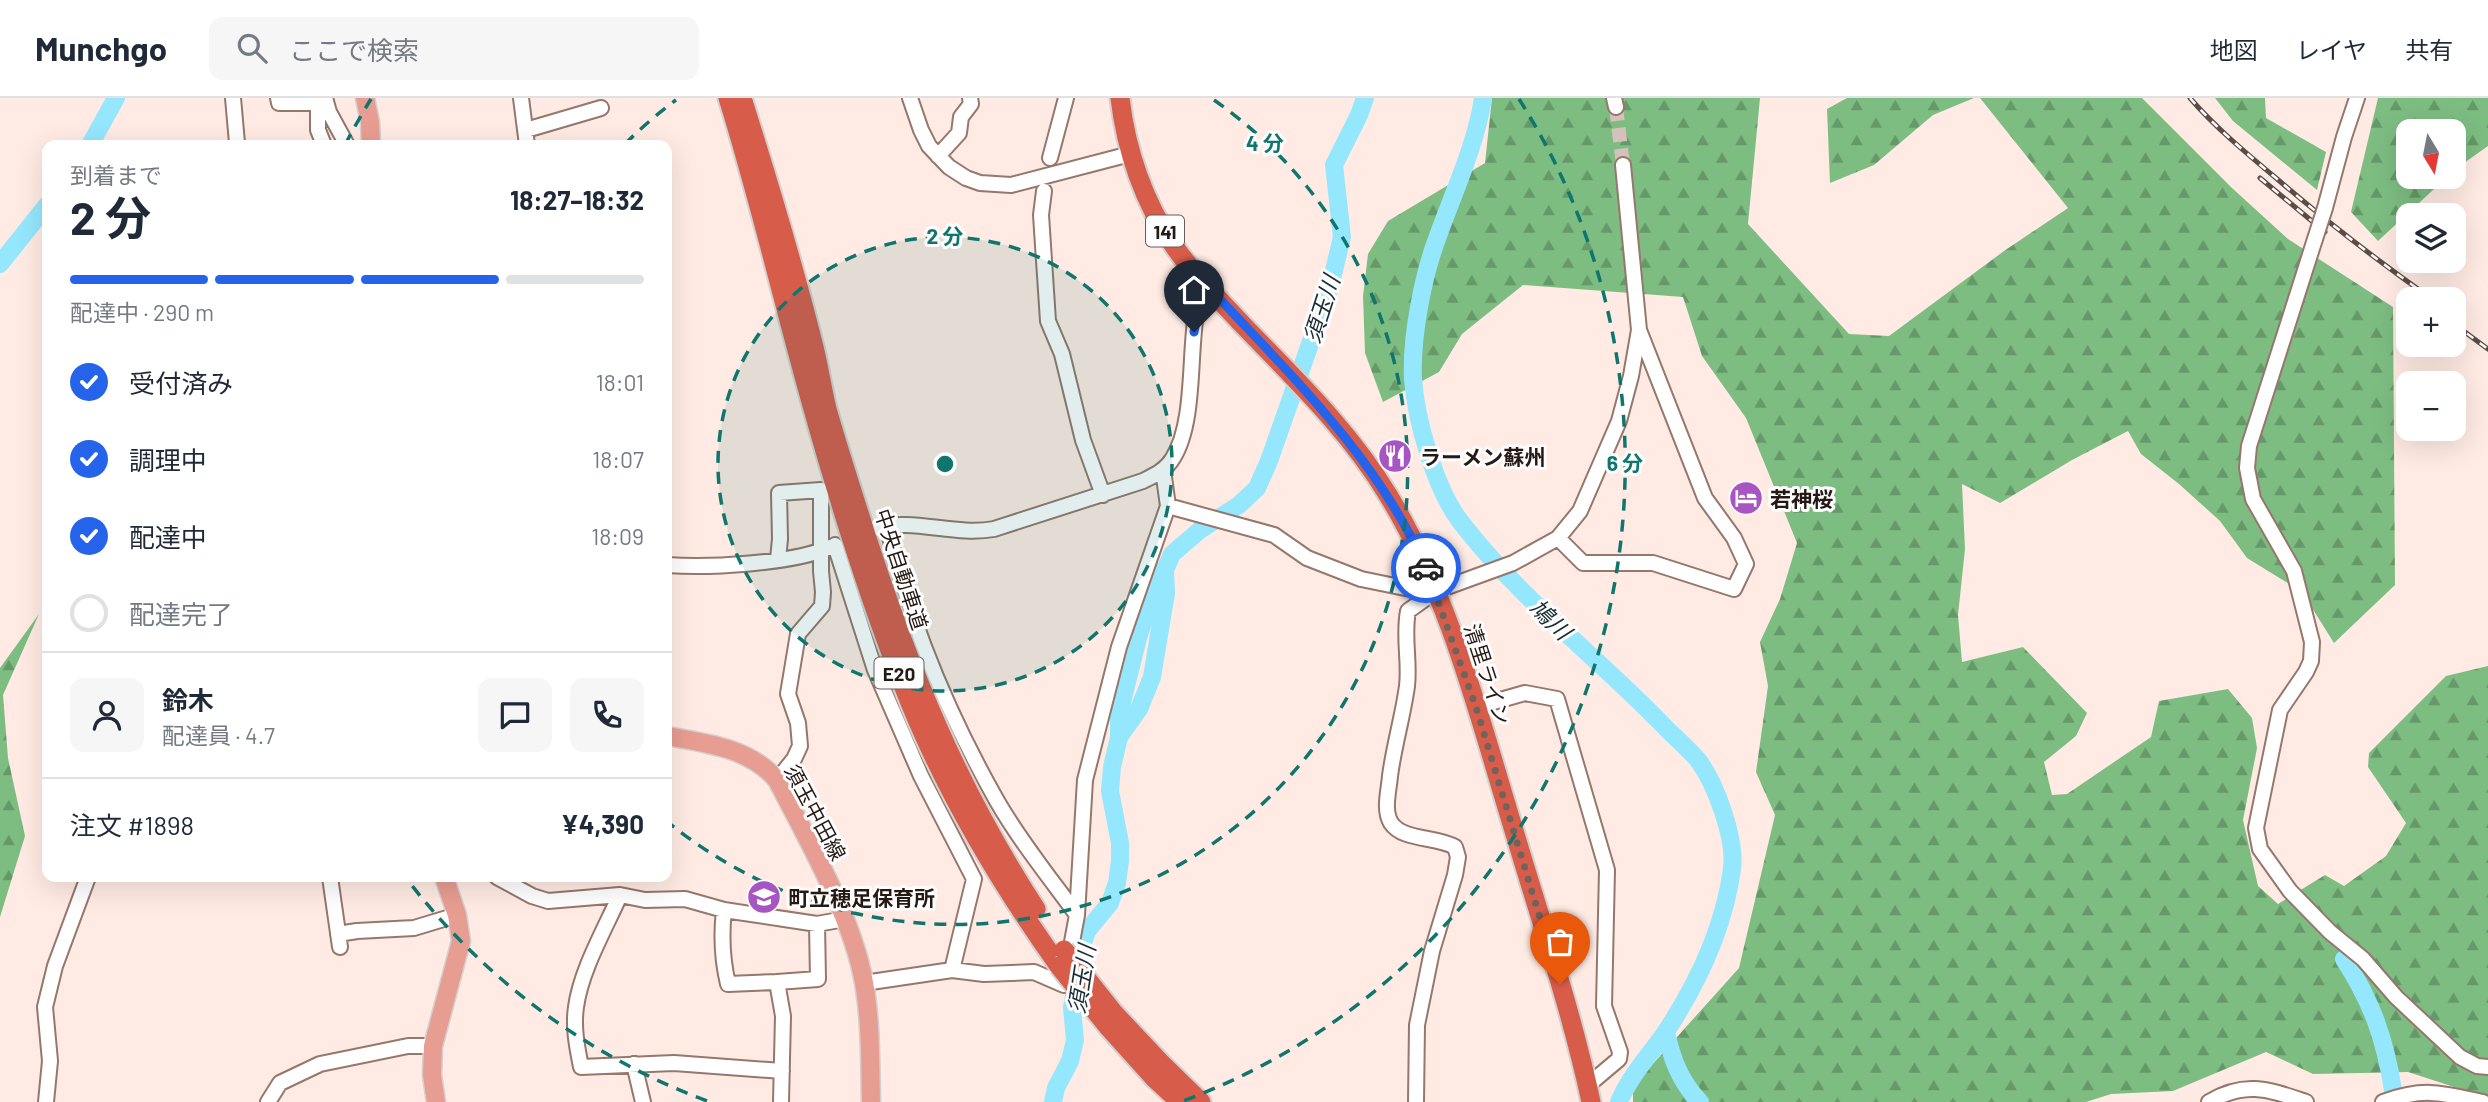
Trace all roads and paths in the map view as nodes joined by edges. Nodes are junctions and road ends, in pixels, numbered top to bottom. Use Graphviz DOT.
graph roads {
  1 [pos="233,98"];
  2 [pos="278,98"];
  3 [pos="365,98"];
  4 [pos="521,98"];
  5 [pos="720,98"];
  6 [pos="728,98"];
  7 [pos="742,98"];
  8 [pos="910,98"];
  9 [pos="970,98"];
  10 [pos="1066,98"];
  11 [pos="1120,98"];
  12 [pos="2357,98"];
  13 [pos="323,101"];
  14 [pos="601,108"];
  15 [pos="526,130"];
  16 [pos="237,140"];
  17 [pos="322,140"];
  18 [pos="344,140"];
  19 [pos="371,140"];
  20 [pos="527,140"];
  21 [pos="1130,154"];
  22 [pos="938,156"];
  23 [pos="1050,158"];
  24 [pos="1623,165"];
  25 [pos="748,166"];
  26 [pos="1044,191"];
  27 [pos="1204,282"];
  28 [pos="1639,330"];
  29 [pos="806,351"];
  30 [pos="1163,470"];
  31 [pos="1103,495"];
  32 [pos="1175,508"];
  33 [pos="1558,538"];
  34 [pos="832,546"];
  35 [pos="778,559"];
  36 [pos="672,565"];
  37 [pos="1436,591"];
  38 [pos="1476,707"];
  39 [pos="672,737"];
  40 [pos="777,780"];
  41 [pos="86,882"];
  42 [pos="331,882"];
  43 [pos="446,882"];
  44 [pos="507,882"];
  45 [pos="620,895"];
  46 [pos="724,910"];
  47 [pos="457,915"];
  48 [pos="1077,915"];
  49 [pos="845,919"];
  50 [pos="817,924"];
  51 [pos="952,970"];
  52 [pos="777,982"];
  53 [pos="864,982"];
  54 [pos="433,1046"];
  55 [pos="634,1064"];
  56 [pos="2488,1066"];
  57 [pos="782,1071"];
  58 [pos="1158,1071"];
  59 [pos="1589,1094"];
  60 [pos="46,1102"];
  61 [pos="268,1102"];
  62 [pos="436,1102"];
  63 [pos="643,1102"];
  64 [pos="781,1102"];
  65 [pos="872,1102"];
  66 [pos="1180,1102"];
  67 [pos="1201,1102"];
  68 [pos="1416,1102"];
  69 [pos="2210,1102"];
  70 [pos="2306,1102"];
  71 [pos="2383,1102"];
  72 [pos="2483,1102"];
  1 -- 16 [label="street"];
  2 -- 13 [label="street"];
  3 -- 19 [label="main road"];
  4 -- 15 [label="street"];
  5 -- 25 [label="highway"];
  6 -- 25 [label="highway, 中央自動車道 / E20"];
  7 -- 29 [label="highway, 中央自動車道 / E20"];
  8 -- 22 [label="street"];
  9 -- 22 [label="street"];
  10 -- 23 [label="street"];
  11 -- 21 [label="highway, 清里ライン / 141"];
  12 -- 56 [label="street, bridge"];
  13 -- 17 [label="street"];
  13 -- 18 [label="street"];
  14 -- 15 [label="street"];
  15 -- 20 [label="street"];
  21 -- 22 [label="street"];
  21 -- 27 [label="highway, 清里ライン / 141"];
  24 -- 28 [label="street"];
  25 -- 29 [label="highway, 中央自動車道 / E20"];
  26 -- 31 [label="street"];
  27 -- 30 [label="street"];
  27 -- 37 [label="highway, 清里ライン / 141"];
  28 -- 33 [label="street"];
  28 -- 33 [label="street"];
  29 -- 58 [label="highway, 中央自動車道 / E20, bridge"];
  30 -- 31 [label="street"];
  30 -- 32 [label="street"];
  31 -- 48 [label="street"];
  32 -- 37 [label="street"];
  32 -- 48 [label="street"];
  33 -- 37 [label="street"];
  34 -- 35 [label="street"];
  34 -- 35 [label="street"];
  34 -- 40 [label="street"];
  34 -- 51 [label="street"];
  35 -- 36 [label="street"];
  37 -- 38 [label="highway, 清里ライン / 141"];
  37 -- 68 [label="street"];
  38 -- 59 [label="highway, 清里ライン / 141"];
  38 -- 59 [label="street"];
  39 -- 40 [label="main road, 須玉中田線"];
  40 -- 49 [label="main road, 須玉中田線"];
  41 -- 60 [label="street"];
  42 -- 47 [label="street"];
  43 -- 47 [label="main road"];
  44 -- 45 [label="street"];
  45 -- 46 [label="street"];
  45 -- 55 [label="street"];
  46 -- 50 [label="street"];
  46 -- 52 [label="street"];
  47 -- 54 [label="main road"];
  48 -- 51 [label="street"];
  49 -- 50 [label="street"];
  49 -- 53 [label="main road, 須玉中田線"];
  50 -- 52 [label="street"];
  51 -- 53 [label="street"];
  52 -- 57 [label="street"];
  53 -- 65 [label="main road, 須玉中田線"];
  54 -- 61 [label="street"];
  54 -- 62 [label="main road"];
  55 -- 57 [label="street"];
  55 -- 63 [label="street"];
  57 -- 64 [label="street"];
  58 -- 66 [label="highway, 中央自動車道 / E20"];
  58 -- 67 [label="highway, 中央自動車道 / E20"];
  69 -- 70 [label="street"];
  71 -- 72 [label="street"];
}
